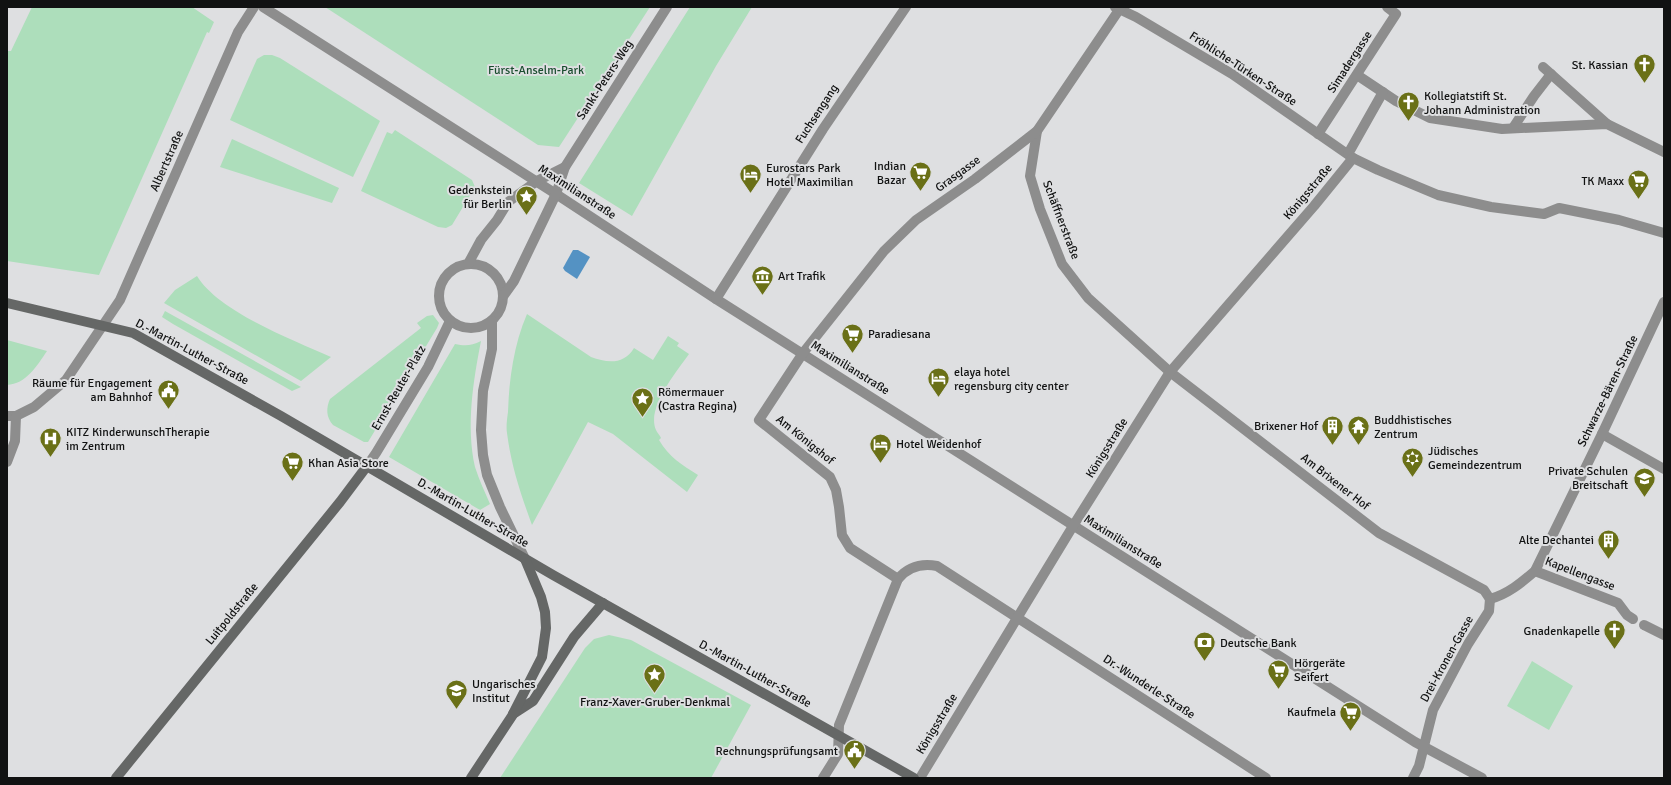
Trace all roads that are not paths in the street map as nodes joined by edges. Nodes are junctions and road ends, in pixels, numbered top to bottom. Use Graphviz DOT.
graph roads {
  1 [pos="254,7"];
  2 [pos="263,7"];
  3 [pos="667,7"];
  4 [pos="906,7"];
  5 [pos="1387,7"];
  6 [pos="1118,8"];
  7 [pos="1543,67"];
  8 [pos="1551,74"];
  9 [pos="1357,75"];
  10 [pos="1383,92"];
  11 [pos="1607,124"];
  12 [pos="1513,128"];
  13 [pos="1037,131"];
  14 [pos="1318,134"];
  15 [pos="1664,152"];
  16 [pos="1351,156"];
  17 [pos="565,167"];
  18 [pos="537,181"];
  19 [pos="556,194"];
  20 [pos="1664,233"];
  21 [pos="468,264"];
  22 [pos="504,295"];
  23 [pos="716,299"];
  24 [pos="1664,302"];
  25 [pos="7,304"];
  26 [pos="450,321"];
  27 [pos="492,321"];
  28 [pos="103,326"];
  29 [pos="803,353"];
  30 [pos="1170,372"];
  31 [pos="11,416"];
  32 [pos="1602,434"];
  33 [pos="7,462"];
  34 [pos="367,466"];
  35 [pos="1664,469"];
  36 [pos="1073,526"];
  37 [pos="525,559"];
  38 [pos="1535,571"];
  39 [pos="898,579"];
  40 [pos="1490,599"];
  41 [pos="603,603"];
  42 [pos="1017,617"];
  43 [pos="1633,619"];
  44 [pos="1644,625"];
  45 [pos="1664,635"];
  46 [pos="512,716"];
  47 [pos="839,736"];
  48 [pos="1424,748"];
  49 [pos="116,778"];
  50 [pos="471,778"];
  51 [pos="823,778"];
  52 [pos="914,778"];
  53 [pos="920,778"];
  54 [pos="1266,778"];
  55 [pos="1413,778"];
  56 [pos="1482,778"];
  1 -- 28 [label="street, Albertstraße"];
  2 -- 18 [label="street, Maximilianstraße"];
  3 -- 17 [label="street, Sankt-Peters-Weg"];
  4 -- 23 [label="street, Fuchsengang"];
  5 -- 9 [label="street, Simadergasse"];
  6 -- 13 [label="street, Grasgasse"];
  6 -- 14 [label="street, Fröhliche-Türken-Straße"];
  7 -- 8 [label="street"];
  8 -- 11 [label="street"];
  8 -- 12 [label="street"];
  9 -- 10 [label="street"];
  9 -- 14 [label="street, Simadergasse"];
  10 -- 12 [label="street"];
  10 -- 16 [label="street, Königsstraße"];
  11 -- 12 [label="street"];
  11 -- 15 [label="street"];
  13 -- 29 [label="street, Grasgasse"];
  13 -- 30 [label="street, Schäffnerstraße"];
  14 -- 16 [label="street, Fröhliche-Türken-Straße"];
  16 -- 20 [label="street, Fröhliche-Türken-Straße"];
  16 -- 30 [label="street, Königsstraße"];
  17 -- 18 [label="street"];
  17 -- 19 [label="street, Sankt-Peters-Weg"];
  18 -- 19 [label="street, Maximilianstraße"];
  18 -- 21 [label="street"];
  19 -- 22 [label="street"];
  19 -- 23 [label="street, Maximilianstraße"];
  21 -- 22 [label="street"];
  21 -- 26 [label="street"];
  22 -- 27 [label="street"];
  23 -- 29 [label="street, Maximilianstraße"];
  24 -- 32 [label="street, Schwarze-Bären-Straße"];
  25 -- 28 [label="street, D.-Martin-Luther-Straße"];
  26 -- 27 [label="street"];
  26 -- 34 [label="street, Ernst-Reuter-Platz"];
  27 -- 37 [label="street"];
  28 -- 31 [label="street, Albertstraße"];
  28 -- 34 [label="street, D.-Martin-Luther-Straße"];
  29 -- 36 [label="street, Maximilianstraße"];
  29 -- 39 [label="street, Am Königshof"];
  30 -- 36 [label="street, Königsstraße"];
  30 -- 40 [label="street, Am Brixener Hof"];
  31 -- 33 [label="street"];
  32 -- 35 [label="street"];
  32 -- 38 [label="street, Schwarze-Bären-Straße"];
  34 -- 37 [label="street, D.-Martin-Luther-Straße"];
  34 -- 49 [label="street, Luitpoldstraße"];
  36 -- 42 [label="street, Königsstraße"];
  36 -- 48 [label="street, Maximilianstraße"];
  37 -- 41 [label="street, D.-Martin-Luther-Straße"];
  37 -- 46 [label="street"];
  38 -- 40 [label="street, Schwarze-Bären-Straße"];
  38 -- 43 [label="street, Kapellengasse"];
  39 -- 42 [label="street"];
  39 -- 47 [label="street"];
  40 -- 48 [label="street, Drei-Kronen-Gasse"];
  41 -- 46 [label="street"];
  41 -- 47 [label="street, D.-Martin-Luther-Straße"];
  42 -- 53 [label="street, Königsstraße"];
  42 -- 54 [label="street, Dr.-Wunderle-Straße"];
  44 -- 45 [label="street"];
  46 -- 50 [label="street"];
  47 -- 51 [label="street"];
  47 -- 52 [label="street, D.-Martin-Luther-Straße"];
  48 -- 55 [label="street, Drei-Kronen-Gasse"];
  48 -- 56 [label="street, Maximilianstraße"];
}
